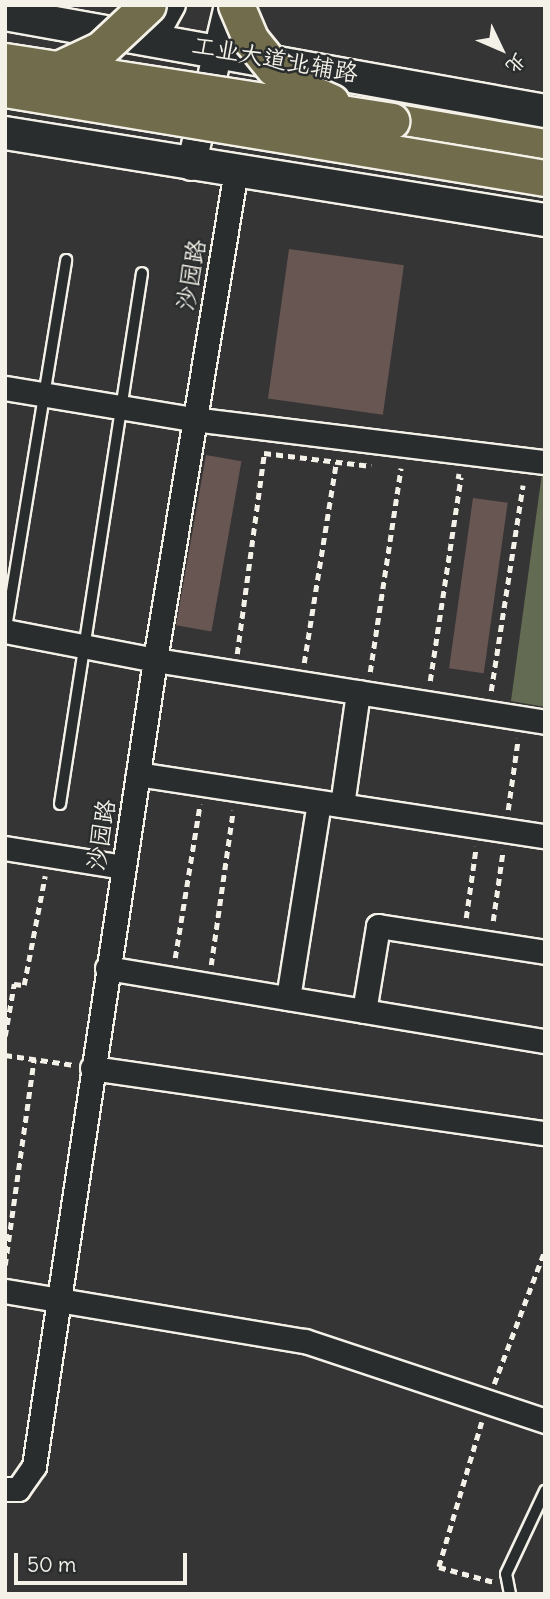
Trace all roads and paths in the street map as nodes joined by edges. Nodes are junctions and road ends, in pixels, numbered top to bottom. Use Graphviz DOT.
graph roads {
  1 [pos="138,5"];
  2 [pos="172,5"];
  3 [pos="229,5"];
  4 [pos="236,5"];
  5 [pos="5,13"];
  6 [pos="150,21"];
  7 [pos="218,49"];
  8 [pos="5,53"];
  9 [pos="5,61"];
  10 [pos="307,65"];
  11 [pos="5,83"];
  12 [pos="5,89"];
  13 [pos="545,111"];
  14 [pos="391,121"];
  15 [pos="5,133"];
  16 [pos="545,147"];
  17 [pos="191,166"];
  18 [pos="236,173"];
  19 [pos="545,178"];
  20 [pos="282,180"];
  21 [pos="545,220"];
  22 [pos="66,260"];
  23 [pos="142,273"];
  24 [pos="5,388"];
  25 [pos="46,394"];
  26 [pos="121,407"];
  27 [pos="193,419"];
  28 [pos="545,462"];
  29 [pos="336,463"];
  30 [pos="375,466"];
  31 [pos="388,467"];
  32 [pos="401,468"];
  33 [pos="413,470"];
  34 [pos="449,475"];
  35 [pos="523,485"];
  36 [pos="5,633"];
  37 [pos="82,645"];
  38 [pos="155,660"];
  39 [pos="235,673"];
  40 [pos="301,683"];
  41 [pos="362,693"];
  42 [pos="427,703"];
  43 [pos="487,712"];
  44 [pos="521,718"];
  45 [pos="545,722"];
  46 [pos="138,774"];
  47 [pos="203,784"];
  48 [pos="236,789"];
  49 [pos="330,803"];
  50 [pos="60,804"];
  51 [pos="479,826"];
  52 [pos="506,830"];
  53 [pos="545,836"];
  54 [pos="5,848"];
  55 [pos="49,855"];
  56 [pos="123,867"];
  57 [pos="463,939"];
  58 [pos="491,943"];
  59 [pos="545,952"];
  60 [pos="107,968"];
  61 [pos="171,979"];
  62 [pos="208,985"];
  63 [pos="288,998"];
  64 [pos="364,1011"];
  65 [pos="5,1036"];
  66 [pos="545,1041"];
  67 [pos="5,1055"];
  68 [pos="34,1059"];
  69 [pos="92,1068"];
  70 [pos="545,1133"];
  71 [pos="545,1250"];
  72 [pos="5,1265"];
  73 [pos="5,1291"];
  74 [pos="56,1300"];
  75 [pos="488,1402"];
  76 [pos="545,1421"];
  77 [pos="5,1489"];
  78 [pos="545,1490"];
  79 [pos="509,1590"];
  1 -- 8 [label="main road"];
  2 -- 6 [label="street"];
  3 -- 7 [label="street"];
  4 -- 14 [label="main road, bridge"];
  5 -- 6 [label="main road, 工业大道北辅路"];
  6 -- 7 [label="main road, 工业大道北辅路"];
  6 -- 11 [label="main road, bridge"];
  7 -- 10 [label="main road, 工业大道北辅路"];
  7 -- 17 [label="street"];
  9 -- 14 [label="main road, bridge"];
  10 -- 13 [label="main road, 工业大道北辅路"];
  10 -- 20 [label="main road"];
  12 -- 19 [label="main road, bridge"];
  14 -- 16 [label="main road"];
  15 -- 17 [label="main road"];
  17 -- 18 [label="main road"];
  18 -- 20 [label="main road"];
  18 -- 27 [label="street, 沙园路"];
  20 -- 21 [label="main road"];
  22 -- 25 [label="lane"];
  23 -- 26 [label="lane"];
  24 -- 25 [label="street"];
  25 -- 26 [label="street"];
  25 -- 36 [label="lane"];
  26 -- 27 [label="street"];
  26 -- 37 [label="lane"];
  27 -- 28 [label="street"];
  27 -- 38 [label="street, 沙园路"];
  29 -- 30 [label="path"];
  29 -- 39 [label="path"];
  29 -- 40 [label="path"];
  31 -- 32 [label="path"];
  32 -- 33 [label="path"];
  32 -- 41 [label="path"];
  34 -- 42 [label="path"];
  35 -- 43 [label="path"];
  36 -- 37 [label="street"];
  37 -- 38 [label="street"];
  37 -- 50 [label="lane"];
  38 -- 39 [label="street"];
  38 -- 46 [label="street, 沙园路"];
  39 -- 40 [label="street"];
  40 -- 41 [label="street"];
  41 -- 42 [label="street"];
  41 -- 49 [label="street"];
  42 -- 43 [label="street"];
  43 -- 44 [label="street"];
  44 -- 45 [label="street"];
  44 -- 52 [label="path"];
  46 -- 47 [label="street"];
  46 -- 56 [label="street, 沙园路"];
  47 -- 48 [label="street"];
  47 -- 61 [label="path"];
  48 -- 49 [label="street"];
  48 -- 62 [label="path"];
  49 -- 51 [label="street"];
  49 -- 63 [label="street"];
  51 -- 52 [label="street"];
  51 -- 57 [label="path"];
  52 -- 53 [label="street"];
  52 -- 58 [label="path"];
  54 -- 55 [label="street"];
  55 -- 56 [label="street"];
  55 -- 65 [label="path"];
  56 -- 60 [label="street, 沙园路"];
  57 -- 58 [label="street"];
  57 -- 64 [label="street"];
  58 -- 59 [label="street"];
  60 -- 61 [label="street"];
  60 -- 69 [label="street, 沙园路"];
  61 -- 62 [label="street"];
  62 -- 63 [label="street"];
  63 -- 64 [label="street"];
  64 -- 66 [label="street"];
  67 -- 68 [label="path"];
  68 -- 69 [label="path"];
  68 -- 72 [label="path"];
  69 -- 70 [label="street"];
  69 -- 74 [label="street, 沙园路"];
  71 -- 75 [label="path"];
  73 -- 74 [label="street"];
  74 -- 75 [label="street"];
  74 -- 77 [label="street, 沙园路"];
  75 -- 76 [label="street"];
  75 -- 79 [label="path"];
  78 -- 79 [label="lane"];
}
